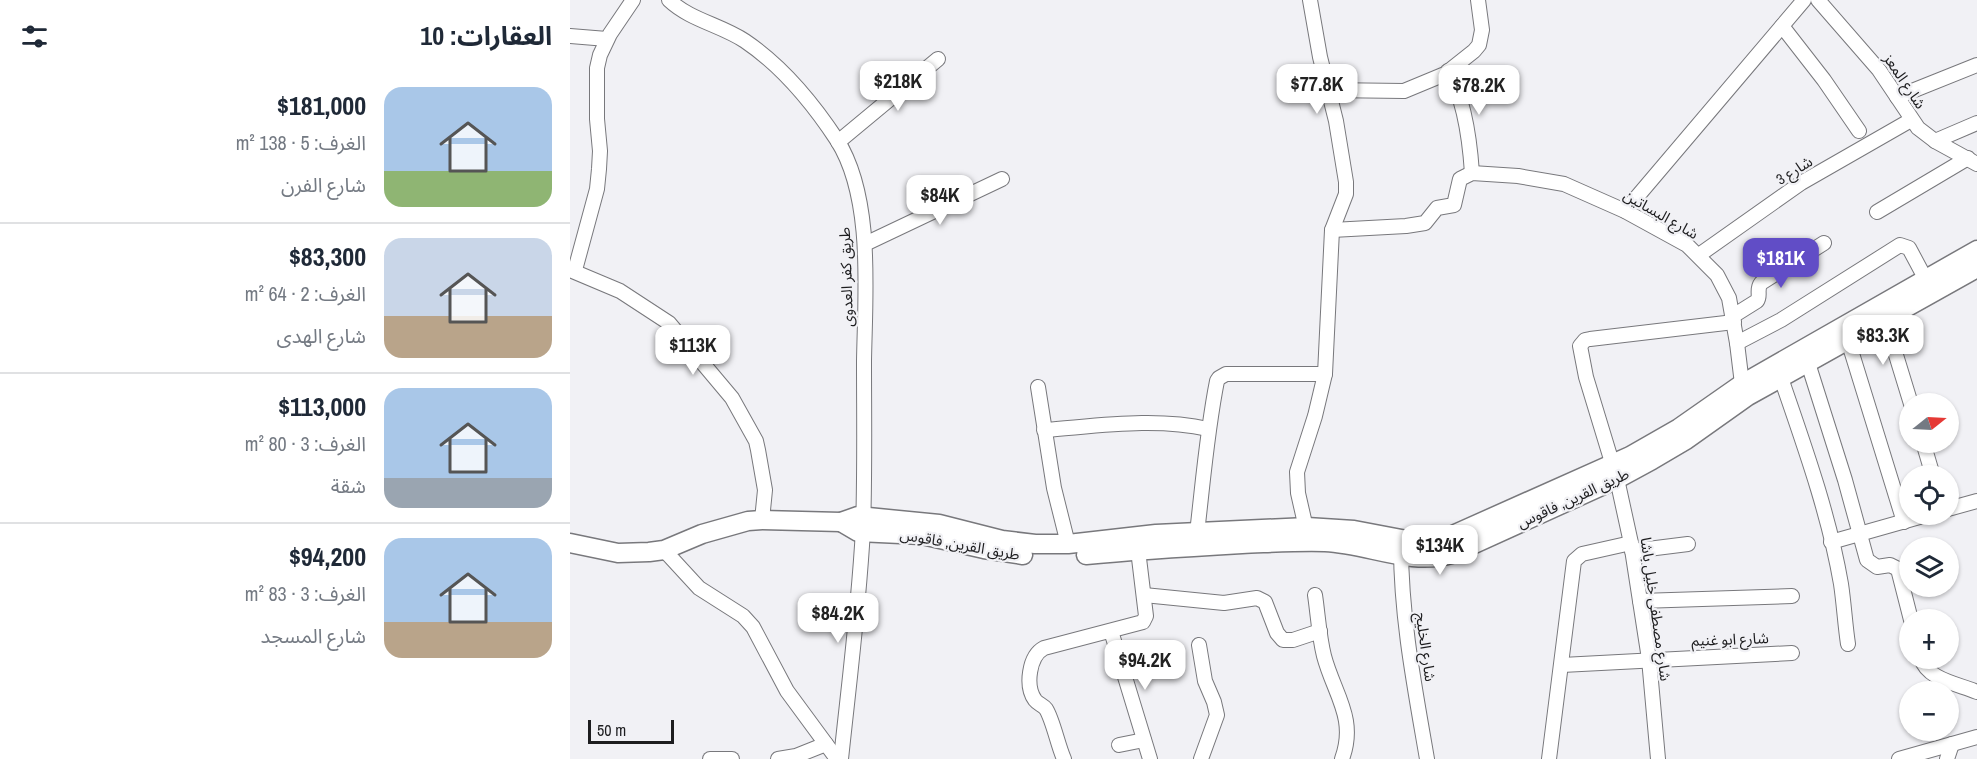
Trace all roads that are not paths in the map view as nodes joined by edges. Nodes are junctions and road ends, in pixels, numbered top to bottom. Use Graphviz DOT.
graph roads {
  1 [pos="633,0"];
  2 [pos="669,0"];
  3 [pos="1310,0"];
  4 [pos="1478,0"];
  5 [pos="1804,0"];
  6 [pos="1818,0"];
  7 [pos="1782,26"];
  8 [pos="570,36"];
  9 [pos="607,39"];
  10 [pos="938,59"];
  11 [pos="1977,65"];
  12 [pos="1448,72"];
  13 [pos="1327,90"];
  14 [pos="1897,97"];
  15 [pos="1911,120"];
  16 [pos="1977,123"];
  17 [pos="1859,131"];
  18 [pos="1935,141"];
  19 [pos="838,142"];
  20 [pos="1972,161"];
  21 [pos="1472,173"];
  22 [pos="1002,179"];
  23 [pos="1625,211"];
  24 [pos="1877,212"];
  25 [pos="1332,230"];
  26 [pos="1824,243"];
  27 [pos="865,244"];
  28 [pos="1977,250"];
  29 [pos="1699,255"];
  30 [pos="1977,268"];
  31 [pos="572,270"];
  32 [pos="1925,278"];
  33 [pos="1733,319"];
  34 [pos="1885,319"];
  35 [pos="1846,333"];
  36 [pos="1737,343"];
  37 [pos="1808,363"];
  38 [pos="1325,374"];
  39 [pos="1781,378"];
  40 [pos="1742,384"];
  41 [pos="1038,387"];
  42 [pos="1908,393"];
  43 [pos="1208,429"];
  44 [pos="1044,430"];
  45 [pos="1615,472"];
  46 [pos="1977,501"];
  47 [pos="1899,506"];
  48 [pos="1959,506"];
  49 [pos="762,520"];
  50 [pos="1899,523"];
  51 [pos="863,524"];
  52 [pos="1197,533"];
  53 [pos="1308,534"];
  54 [pos="1859,534"];
  55 [pos="1235,538"];
  56 [pos="1156,541"];
  57 [pos="1831,542"];
  58 [pos="570,543"];
  59 [pos="1068,544"];
  60 [pos="1688,544"];
  61 [pos="1632,547"];
  62 [pos="1401,548"];
  63 [pos="664,550"];
  64 [pos="1138,550"];
  65 [pos="1144,595"];
  66 [pos="1315,595"];
  67 [pos="1792,596"];
  68 [pos="1640,601"];
  69 [pos="1908,609"];
  70 [pos="1320,631"];
  71 [pos="1111,632"];
  72 [pos="1848,644"];
  73 [pos="1199,645"];
  74 [pos="1792,653"];
  75 [pos="1649,659"];
  76 [pos="1562,665"];
  77 [pos="1925,669"];
  78 [pos="1977,692"];
  79 [pos="1977,737"];
  80 [pos="1144,740"];
  81 [pos="825,744"];
  82 [pos="1952,744"];
  83 [pos="1119,746"];
  84 [pos="710,759"];
  85 [pos="732,759"];
  86 [pos="778,759"];
  87 [pos="839,759"];
  88 [pos="1064,759"];
  89 [pos="1150,759"];
  90 [pos="1201,759"];
  91 [pos="1342,759"];
  92 [pos="1427,759"];
  93 [pos="1549,759"];
  94 [pos="1658,759"];
  95 [pos="1899,759"];
  96 [pos="1947,759"];
  1 -- 9 [label="street"];
  2 -- 19 [label="street, طريق كفر العدوى"];
  3 -- 13 [label="street"];
  4 -- 12 [label="street"];
  5 -- 7 [label="street"];
  6 -- 14 [label="street, شارع المعز"];
  7 -- 17 [label="street"];
  7 -- 23 [label="street"];
  8 -- 9 [label="street"];
  9 -- 31 [label="street"];
  10 -- 19 [label="street"];
  11 -- 14 [label="street"];
  12 -- 13 [label="street"];
  12 -- 21 [label="street"];
  13 -- 25 [label="street"];
  14 -- 15 [label="street, شارع المعز"];
  15 -- 18 [label="street, شارع المعز"];
  15 -- 29 [label="street, شارع 3"];
  16 -- 18 [label="street"];
  18 -- 20 [label="street, شارع المعز"];
  19 -- 27 [label="street, طريق كفر العدوى"];
  20 -- 24 [label="street"];
  21 -- 23 [label="street, شارع البساتين"];
  21 -- 25 [label="street"];
  22 -- 27 [label="street"];
  23 -- 29 [label="street, شارع البساتين"];
  25 -- 38 [label="street"];
  26 -- 33 [label="street"];
  27 -- 51 [label="street, طريق كفر العدوى"];
  28 -- 32 [label="main road, طريق القرين, فاقوس"];
  29 -- 33 [label="street, شارع البساتين"];
  30 -- 34 [label="main road, طريق القرين, فاقوس"];
  31 -- 49 [label="street"];
  32 -- 35 [label="main road, طريق القرين, فاقوس"];
  32 -- 36 [label="street"];
  33 -- 36 [label="street, شارع البساتين"];
  33 -- 45 [label="street, شارع مصطفى خليل باشا"];
  34 -- 35 [label="main road, طريق القرين, فاقوس"];
  34 -- 42 [label="street"];
  35 -- 37 [label="main road, طريق القرين, فاقوس"];
  35 -- 40 [label="main road, طريق القرين, فاقوس"];
  35 -- 47 [label="street"];
  36 -- 40 [label="street, شارع البساتين"];
  37 -- 39 [label="main road, طريق القرين, فاقوس"];
  37 -- 54 [label="street"];
  38 -- 43 [label="street"];
  38 -- 53 [label="street"];
  39 -- 45 [label="main road, طريق القرين, فاقوس"];
  39 -- 57 [label="street"];
  40 -- 45 [label="main road, طريق القرين, فاقوس"];
  41 -- 44 [label="street"];
  43 -- 44 [label="street"];
  43 -- 52 [label="street"];
  44 -- 59 [label="street"];
  45 -- 61 [label="street, شارع مصطفى خليل باشا"];
  45 -- 62 [label="main road, طريق القرين, فاقوس"];
  46 -- 48 [label="street"];
  49 -- 51 [label="main road, طريق القرين, فاقوس"];
  49 -- 63 [label="main road, طريق القرين, فاقوس"];
  50 -- 54 [label="street"];
  51 -- 59 [label="main road, طريق القرين, فاقوس"];
  51 -- 64 [label="main road, طريق القرين, فاقوس"];
  51 -- 87 [label="street, طريق كفر العدوى"];
  52 -- 55 [label="main road, طريق القرين, فاقوس"];
  52 -- 56 [label="main road, طريق القرين, فاقوس"];
  53 -- 55 [label="main road, طريق القرين, فاقوس"];
  53 -- 62 [label="main road, طريق القرين, فاقوس"];
  54 -- 57 [label="street"];
  54 -- 69 [label="street"];
  55 -- 56 [label="main road, طريق القرين, فاقوس"];
  56 -- 59 [label="main road, طريق القرين, فاقوس"];
  56 -- 64 [label="main road, طريق القرين, فاقوس"];
  57 -- 72 [label="street"];
  58 -- 63 [label="main road, طريق القرين, فاقوس"];
  60 -- 61 [label="street"];
  61 -- 68 [label="street, شارع مصطفى خليل باشا"];
  61 -- 76 [label="street"];
  62 -- 92 [label="street, شارع الخليج"];
  63 -- 81 [label="street"];
  64 -- 65 [label="street"];
  65 -- 70 [label="street"];
  65 -- 71 [label="street"];
  66 -- 70 [label="street"];
  67 -- 68 [label="street"];
  68 -- 75 [label="street, شارع مصطفى خليل باشا"];
  70 -- 91 [label="street"];
  71 -- 80 [label="street"];
  71 -- 88 [label="street"];
  73 -- 90 [label="street"];
  74 -- 75 [label="street, شارع ابو غنيم"];
  75 -- 76 [label="street, شارع ابو غنيم"];
  75 -- 94 [label="street, شارع مصطفى خليل باشا"];
  76 -- 93 [label="street"];
  77 -- 78 [label="street"];
  79 -- 82 [label="street"];
  80 -- 83 [label="street"];
  80 -- 89 [label="street"];
  81 -- 86 [label="street"];
  81 -- 87 [label="street"];
  82 -- 95 [label="street"];
  82 -- 96 [label="street"];
  84 -- 85 [label="street"];
}
